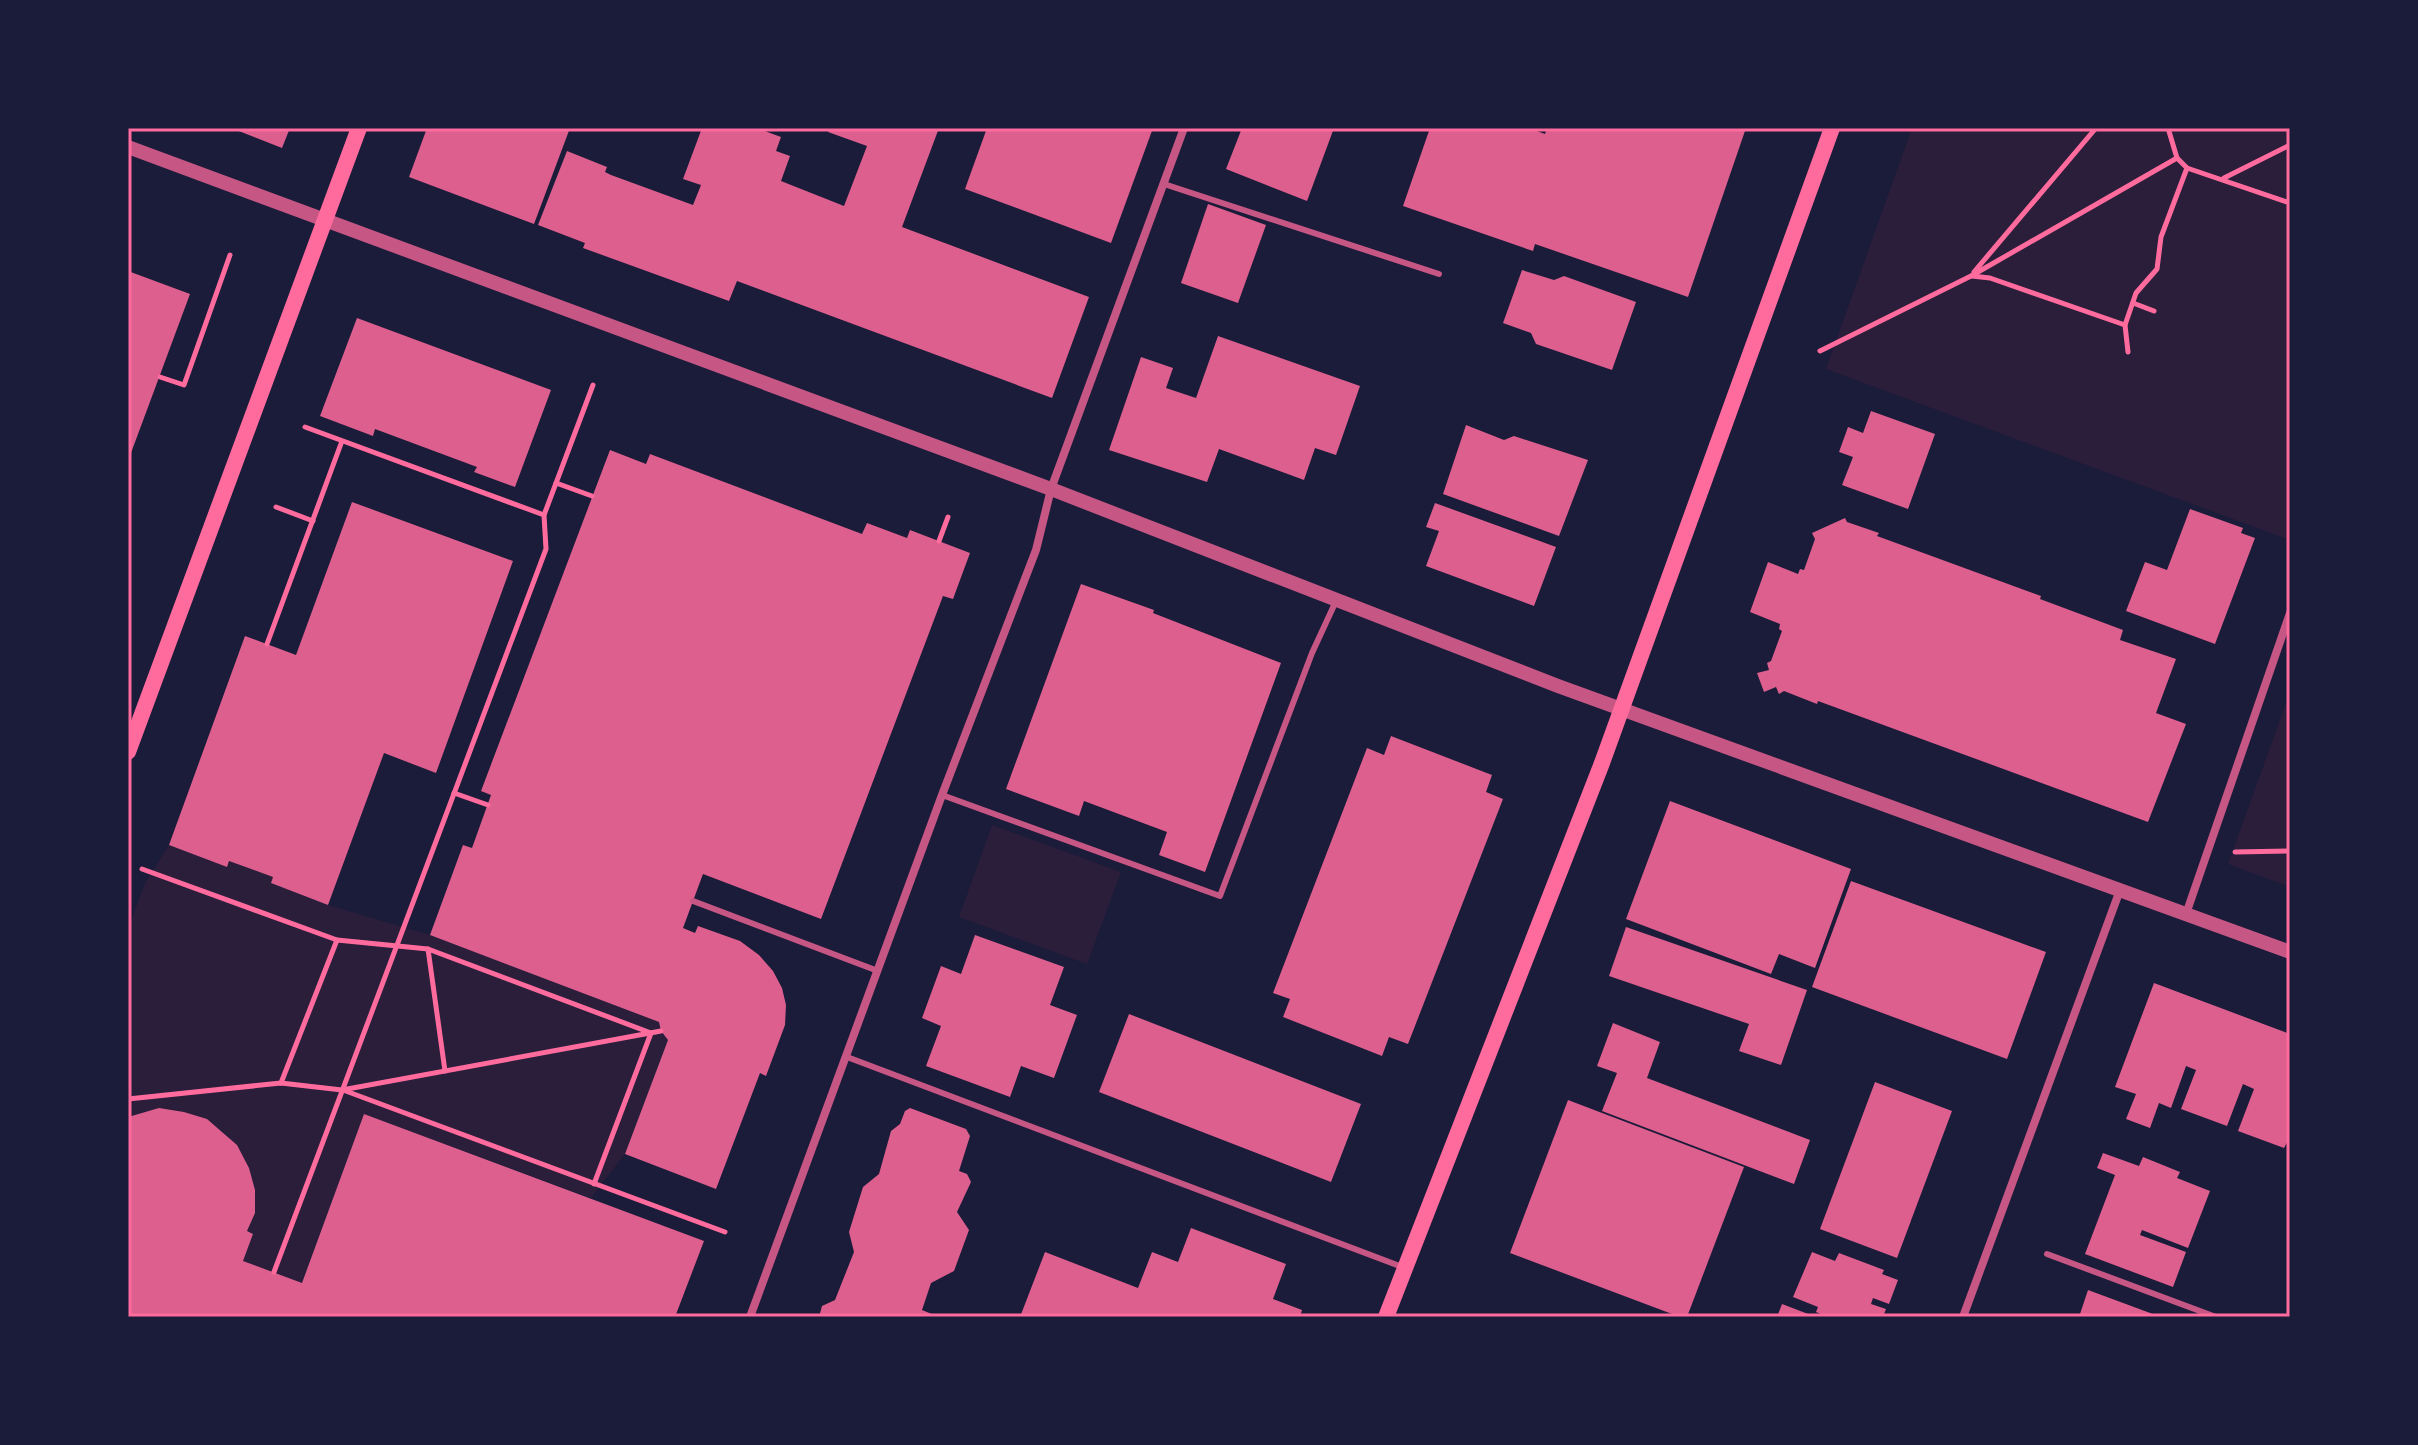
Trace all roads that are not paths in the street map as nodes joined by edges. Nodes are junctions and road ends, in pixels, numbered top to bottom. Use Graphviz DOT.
graph roads {
  1 [pos="359,128"];
  2 [pos="1184,128"];
  3 [pos="1832,128"];
  4 [pos="128,147"];
  5 [pos="1164,184"];
  6 [pos="325,221"];
  7 [pos="1439,274"];
  8 [pos="1051,489"];
  9 [pos="1336,601"];
  10 [pos="2290,613"];
  11 [pos="1621,709"];
  12 [pos="128,752"];
  13 [pos="942,795"];
  14 [pos="2120,890"];
  15 [pos="693,901"];
  16 [pos="2186,914"];
  17 [pos="2290,952"];
  18 [pos="878,971"];
  19 [pos="847,1057"];
  20 [pos="2047,1254"];
  21 [pos="1405,1268"];
  22 [pos="750,1317"];
  23 [pos="1386,1317"];
  24 [pos="1963,1317"];
  25 [pos="2216,1317"];
  1 -- 6 [label="main road"];
  2 -- 5 [label="street"];
  3 -- 11 [label="main road"];
  4 -- 6 [label="street"];
  5 -- 7 [label="lane"];
  5 -- 8 [label="street"];
  6 -- 8 [label="street"];
  6 -- 12 [label="main road"];
  8 -- 9 [label="street"];
  8 -- 13 [label="street"];
  9 -- 11 [label="street"];
  9 -- 13 [label="lane"];
  10 -- 16 [label="street"];
  11 -- 14 [label="street"];
  11 -- 21 [label="main road"];
  13 -- 18 [label="street"];
  14 -- 16 [label="street"];
  14 -- 24 [label="street"];
  15 -- 18 [label="lane"];
  16 -- 17 [label="street"];
  18 -- 19 [label="street"];
  19 -- 21 [label="lane"];
  19 -- 22 [label="street"];
  20 -- 25 [label="lane"];
  21 -- 23 [label="main road"];
}
